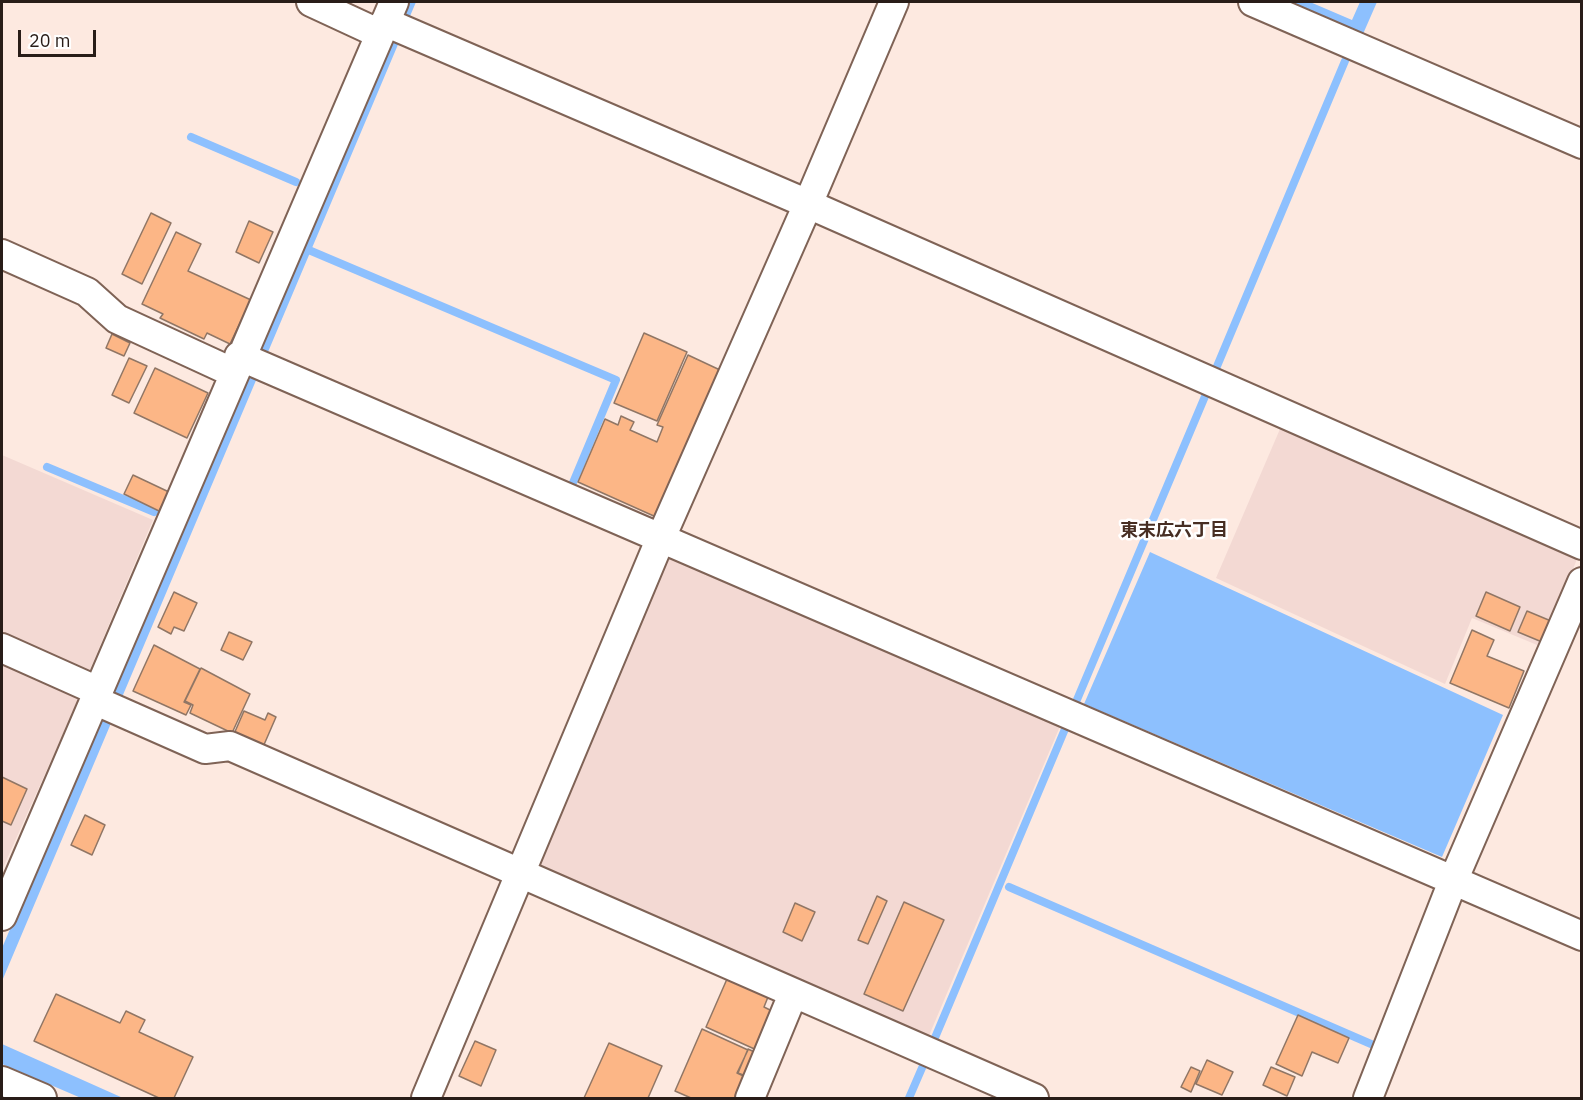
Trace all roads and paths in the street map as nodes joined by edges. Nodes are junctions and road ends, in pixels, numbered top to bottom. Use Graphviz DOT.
graph roads {
  1 [pos="310,2"];
  2 [pos="894,2"];
  3 [pos="1253,2"];
  4 [pos="391,22"];
  5 [pos="1581,144"];
  6 [pos="808,204"];
  7 [pos="2,254"];
  8 [pos="246,364"];
  9 [pos="660,540"];
  10 [pos="1581,545"];
  11 [pos="1581,582"];
  12 [pos="2,648"];
  13 [pos="104,701"];
  14 [pos="519,875"];
  15 [pos="1453,881"];
  16 [pos="2,916"];
  17 [pos="1581,936"];
  18 [pos="794,994"];
  19 [pos="2,1081"];
  20 [pos="42,1098"];
  21 [pos="426,1098"];
  22 [pos="750,1098"];
  23 [pos="1034,1098"];
  24 [pos="1368,1098"];
  1 -- 4 [label="street"];
  2 -- 6 [label="street"];
  3 -- 5 [label="street"];
  4 -- 6 [label="street"];
  4 -- 8 [label="street"];
  6 -- 9 [label="street"];
  6 -- 10 [label="street"];
  7 -- 8 [label="street"];
  8 -- 9 [label="street"];
  8 -- 13 [label="street"];
  9 -- 14 [label="street"];
  9 -- 15 [label="street"];
  11 -- 15 [label="street"];
  12 -- 13 [label="street"];
  13 -- 14 [label="street"];
  13 -- 16 [label="street"];
  14 -- 18 [label="street"];
  14 -- 21 [label="street"];
  15 -- 17 [label="street"];
  15 -- 24 [label="street"];
  18 -- 22 [label="street"];
  18 -- 23 [label="street"];
  19 -- 20 [label="street"];
}
